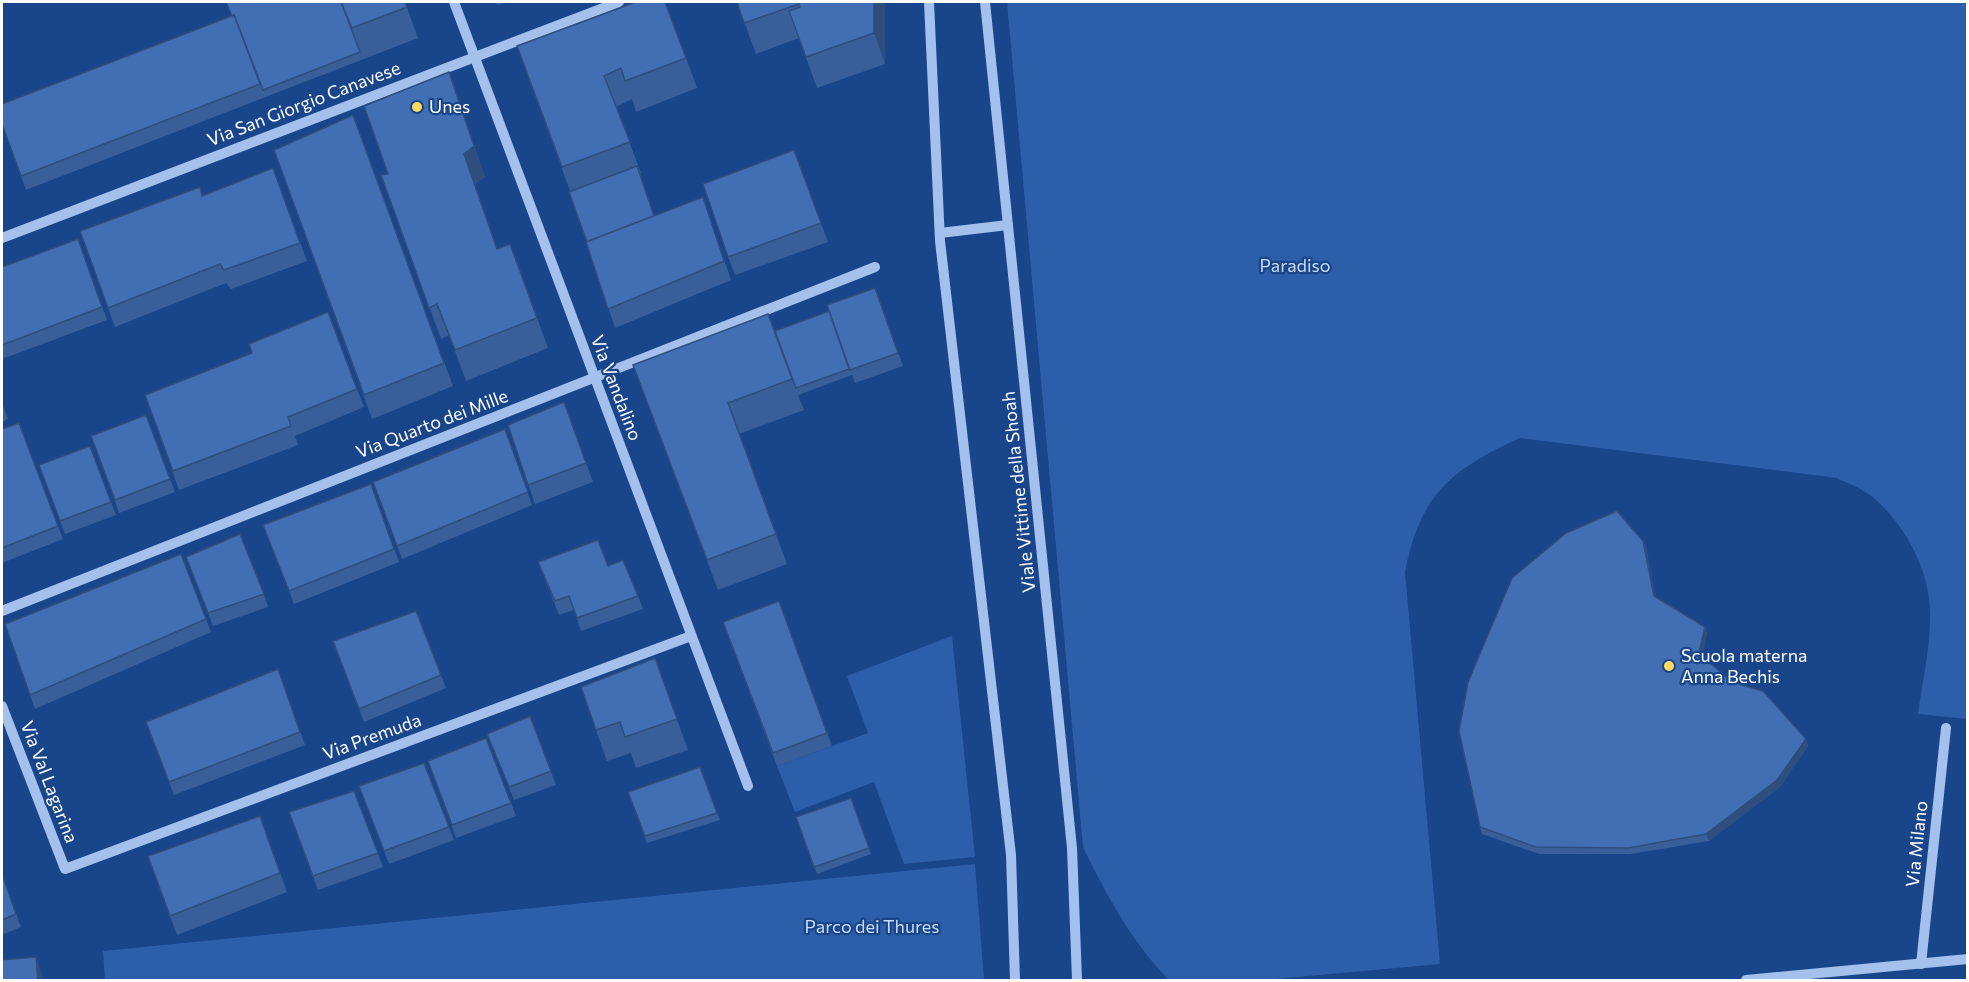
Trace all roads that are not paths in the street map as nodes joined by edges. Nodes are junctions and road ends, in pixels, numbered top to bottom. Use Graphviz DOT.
graph roads {
  1 [pos="454,2"];
  2 [pos="620,2"];
  3 [pos="929,2"];
  4 [pos="985,2"];
  5 [pos="474,56"];
  6 [pos="1008,225"];
  7 [pos="940,233"];
  8 [pos="2,238"];
  9 [pos="875,267"];
  10 [pos="594,378"];
  11 [pos="2,611"];
  12 [pos="691,636"];
  13 [pos="2,706"];
  14 [pos="1946,728"];
  15 [pos="748,786"];
  16 [pos="65,869"];
  17 [pos="1968,959"];
  18 [pos="1921,963"];
  19 [pos="1015,981"];
  20 [pos="1077,981"];
  21 [pos="1746,981"];
  1 -- 5 [label="street, Via Vandalino"];
  2 -- 5 [label="street, Via San Giorgio Canavese"];
  3 -- 7 [label="street"];
  4 -- 6 [label="street, Viale Vittime della Shoah"];
  5 -- 8 [label="street, Via San Giorgio Canavese"];
  5 -- 10 [label="street, Via Vandalino"];
  6 -- 7 [label="street"];
  6 -- 20 [label="street, Viale Vittime della Shoah"];
  7 -- 19 [label="street"];
  9 -- 10 [label="street, Via Quarto dei Mille"];
  10 -- 11 [label="street, Via Quarto dei Mille"];
  10 -- 12 [label="street, Via Vandalino"];
  12 -- 15 [label="street, Via Vandalino"];
  12 -- 16 [label="street, Via Premuda"];
  13 -- 16 [label="street, Via Val Lagarina"];
  14 -- 18 [label="street, Via Milano"];
  17 -- 18 [label="street"];
  18 -- 21 [label="street"];
}
